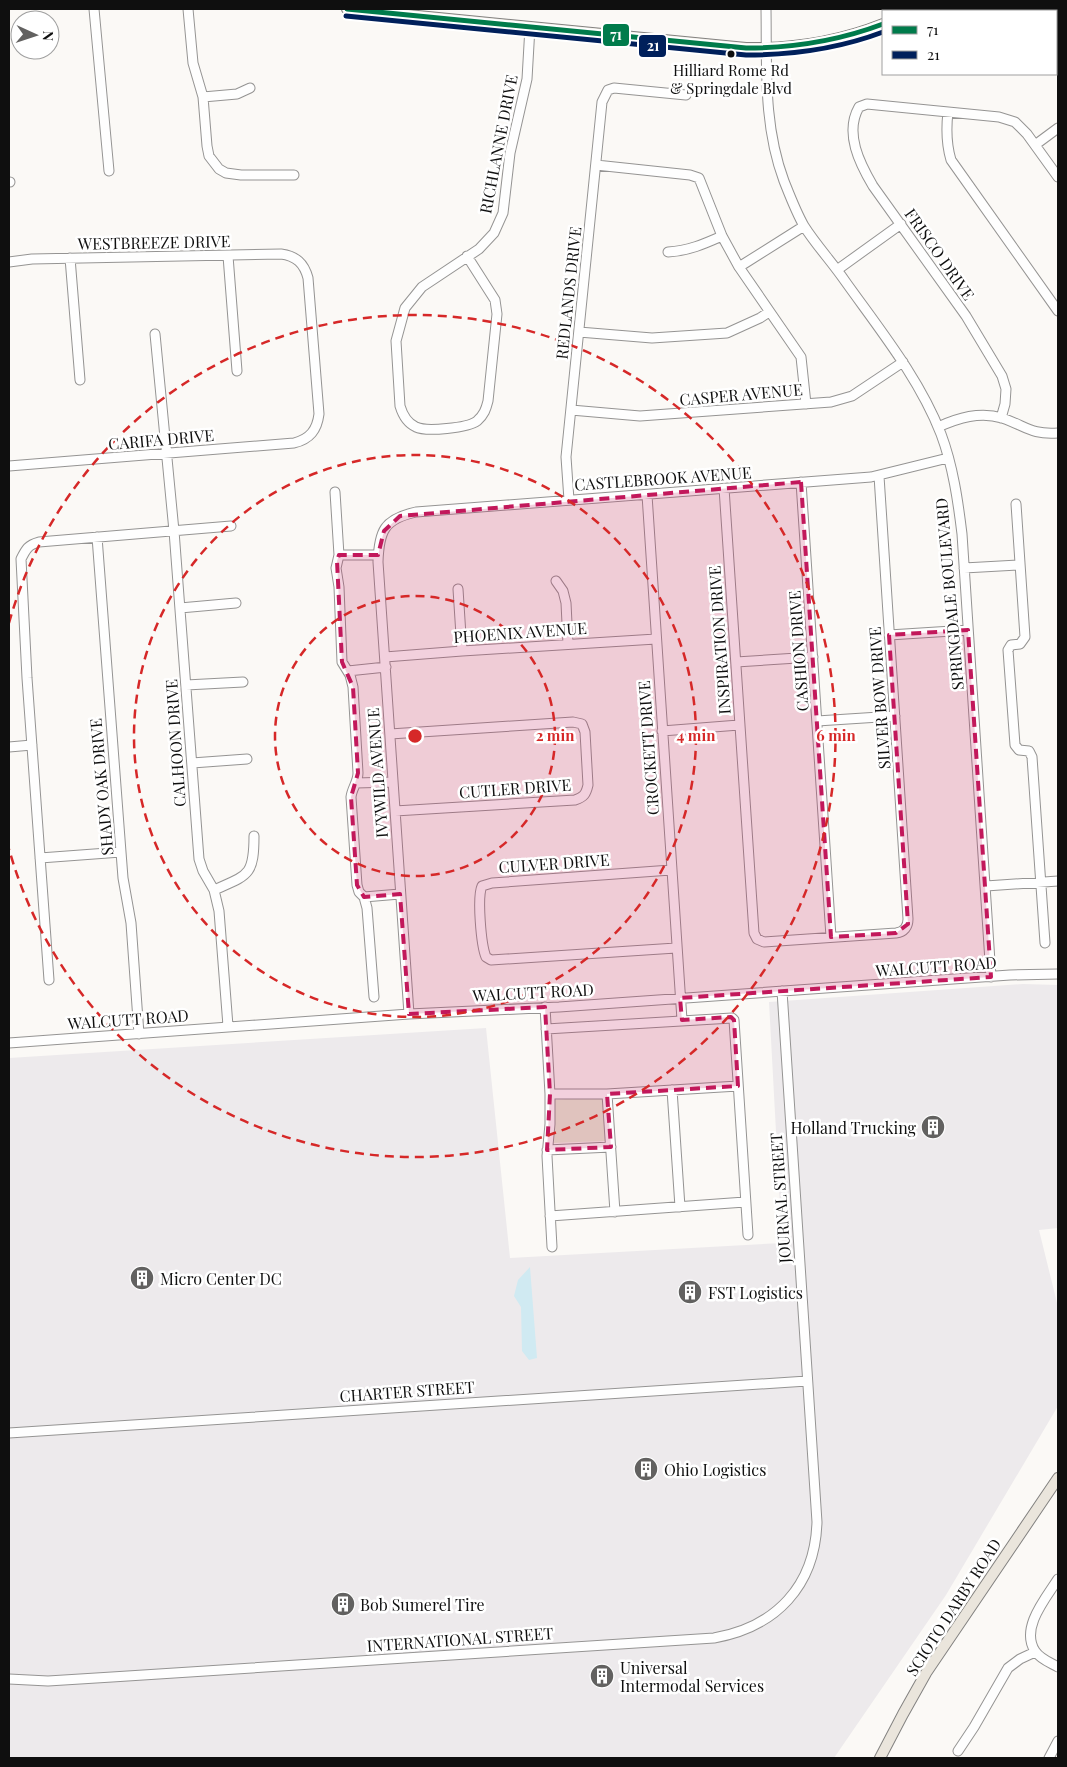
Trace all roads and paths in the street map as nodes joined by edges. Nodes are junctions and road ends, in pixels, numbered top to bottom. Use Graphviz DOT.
graph roads {
  1 [pos="94,9"];
  2 [pos="188,9"];
  3 [pos="347,9"];
  4 [pos="766,9"];
  5 [pos="388,11"];
  6 [pos="882,24"];
  7 [pos="530,27"];
  8 [pos="767,47"];
  9 [pos="250,88"];
  10 [pos="686,95"];
  11 [pos="203,97"];
  12 [pos="948,112"];
  13 [pos="1058,128"];
  14 [pos="1035,145"];
  15 [pos="596,165"];
  16 [pos="108,171"];
  17 [pos="294,175"];
  18 [pos="1058,177"];
  19 [pos="901,224"];
  20 [pos="804,226"];
  21 [pos="722,236"];
  22 [pos="668,252"];
  23 [pos="228,256"];
  24 [pos="467,256"];
  25 [pos="70,258"];
  26 [pos="9,262"];
  27 [pos="738,267"];
  28 [pos="837,270"];
  29 [pos="1058,311"];
  30 [pos="769,312"];
  31 [pos="579,332"];
  32 [pos="155,334"];
  33 [pos="903,362"];
  34 [pos="237,371"];
  35 [pos="80,380"];
  36 [pos="806,404"];
  37 [pos="571,410"];
  38 [pos="1001,418"];
  39 [pos="938,427"];
  40 [pos="312,433"];
  41 [pos="1058,433"];
  42 [pos="166,454"];
  43 [pos="948,458"];
  44 [pos="9,466"];
  45 [pos="879,476"];
  46 [pos="801,482"];
  47 [pos="724,488"];
  48 [pos="335,492"];
  49 [pos="647,495"];
  50 [pos="569,500"];
  51 [pos="1016,504"];
  52 [pos="231,526"];
  53 [pos="384,530"];
  54 [pos="174,531"];
  55 [pos="97,537"];
  56 [pos="339,555"];
  57 [pos="378,555"];
  58 [pos="1020,565"];
  59 [pos="964,568"];
  60 [pos="556,581"];
  61 [pos="458,589"];
  62 [pos="236,603"];
  63 [pos="180,608"];
  64 [pos="968,630"];
  65 [pos="889,635"];
  66 [pos="656,639"];
  67 [pos="568,644"];
  68 [pos="462,651"];
  69 [pos="813,657"];
  70 [pos="385,662"];
  71 [pos="736,662"];
  72 [pos="348,672"];
  73 [pos="243,682"];
  74 [pos="186,685"];
  75 [pos="895,716"];
  76 [pos="817,721"];
  77 [pos="739,725"];
  78 [pos="662,731"];
  79 [pos="390,734"];
  80 [pos="32,745"];
  81 [pos="9,747"];
  82 [pos="247,759"];
  83 [pos="192,763"];
  84 [pos="393,782"];
  85 [pos="356,783"];
  86 [pos="395,811"];
  87 [pos="254,836"];
  88 [pos="121,852"];
  89 [pos="40,858"];
  90 [pos="672,870"];
  91 [pos="1058,881"];
  92 [pos="1041,882"];
  93 [pos="986,886"];
  94 [pos="214,890"];
  95 [pos="400,894"];
  96 [pos="364,897"];
  97 [pos="832,937"];
  98 [pos="1045,943"];
  99 [pos="676,948"];
  100 [pos="1058,974"];
  101 [pos="991,977"];
  102 [pos="49,980"];
  103 [pos="782,991"];
  104 [pos="374,997"];
  105 [pos="680,998"];
  106 [pos="545,1007"];
  107 [pos="409,1014"];
  108 [pos="682,1020"];
  109 [pos="228,1026"];
  110 [pos="546,1029"];
  111 [pos="139,1034"];
  112 [pos="9,1043"];
  113 [pos="738,1086"];
  114 [pos="672,1090"];
  115 [pos="550,1094"];
  116 [pos="607,1094"];
  117 [pos="611,1147"];
  118 [pos="547,1150"];
  119 [pos="745,1202"];
  120 [pos="680,1207"];
  121 [pos="615,1212"];
  122 [pos="550,1216"];
  123 [pos="748,1235"];
  124 [pos="552,1247"];
  125 [pos="806,1381"];
  126 [pos="9,1432"];
  127 [pos="1058,1478"];
  128 [pos="815,1493"];
  129 [pos="1058,1579"];
  130 [pos="1035,1652"];
  131 [pos="1058,1667"];
  132 [pos="9,1679"];
  133 [pos="1058,1741"];
  134 [pos="958,1751"];
  135 [pos="880,1758"];
  136 [pos="1049,1758"];
  1 -- 16 [label="street"];
  2 -- 11 [label="street"];
  3 -- 5 [label="main road"];
  4 -- 8 [label="street, SPRINGDALE BOULEVARD"];
  5 -- 7 [label="main road"];
  6 -- 8 [label="main road"];
  7 -- 8 [label="main road"];
  7 -- 24 [label="street, RICHLANNE DRIVE"];
  8 -- 20 [label="street, SPRINGDALE BOULEVARD"];
  9 -- 11 [label="street"];
  10 -- 15 [label="street, REDLANDS DRIVE"];
  11 -- 17 [label="street"];
  12 -- 14 [label="street"];
  12 -- 19 [label="street, FRISCO DRIVE"];
  12 -- 29 [label="street"];
  13 -- 14 [label="street"];
  14 -- 18 [label="street"];
  15 -- 21 [label="street"];
  15 -- 31 [label="street, REDLANDS DRIVE"];
  19 -- 28 [label="street"];
  19 -- 38 [label="street, FRISCO DRIVE"];
  20 -- 27 [label="street"];
  20 -- 28 [label="street, SPRINGDALE BOULEVARD"];
  21 -- 22 [label="street"];
  21 -- 27 [label="street"];
  23 -- 25 [label="street, WESTBREEZE DRIVE"];
  23 -- 34 [label="street"];
  23 -- 40 [label="street, WESTBREEZE DRIVE"];
  24 -- 24 [label="street, RICHLANNE DRIVE"];
  25 -- 26 [label="street, WESTBREEZE DRIVE"];
  25 -- 35 [label="street"];
  27 -- 30 [label="street"];
  28 -- 33 [label="street, SPRINGDALE BOULEVARD"];
  30 -- 31 [label="street"];
  30 -- 36 [label="street"];
  31 -- 37 [label="street, REDLANDS DRIVE"];
  32 -- 42 [label="street, CALHOON DRIVE"];
  33 -- 36 [label="street, CASPER AVENUE"];
  33 -- 39 [label="street, SPRINGDALE BOULEVARD"];
  36 -- 37 [label="street, CASPER AVENUE"];
  37 -- 50 [label="street, REDLANDS DRIVE"];
  38 -- 39 [label="street"];
  38 -- 41 [label="street"];
  39 -- 43 [label="street, SPRINGDALE BOULEVARD"];
  40 -- 42 [label="street, CARIFA DRIVE"];
  42 -- 44 [label="street, CARIFA DRIVE"];
  42 -- 54 [label="street, CALHOON DRIVE"];
  43 -- 45 [label="street, CASTLEBROOK AVENUE"];
  43 -- 59 [label="street, SPRINGDALE BOULEVARD"];
  45 -- 46 [label="street, CASTLEBROOK AVENUE"];
  45 -- 65 [label="street, SILVER BOW DRIVE"];
  46 -- 47 [label="street, CASTLEBROOK AVENUE"];
  46 -- 69 [label="street, CASHION DRIVE"];
  47 -- 49 [label="street, CASTLEBROOK AVENUE"];
  47 -- 71 [label="street, INSPIRATION DRIVE"];
  48 -- 56 [label="street"];
  49 -- 50 [label="street, CASTLEBROOK AVENUE"];
  49 -- 66 [label="street, CROCKETT DRIVE"];
  50 -- 53 [label="street, CASTLEBROOK AVENUE"];
  51 -- 58 [label="street"];
  52 -- 54 [label="street"];
  53 -- 57 [label="street, IVYWILD AVENUE"];
  54 -- 55 [label="street"];
  54 -- 63 [label="street, CALHOON DRIVE"];
  55 -- 80 [label="street"];
  55 -- 88 [label="street, SHADY OAK DRIVE"];
  56 -- 57 [label="street"];
  56 -- 72 [label="street"];
  57 -- 70 [label="street, IVYWILD AVENUE"];
  58 -- 59 [label="street"];
  58 -- 92 [label="street"];
  59 -- 64 [label="street, SPRINGDALE BOULEVARD"];
  60 -- 67 [label="street"];
  61 -- 68 [label="street"];
  62 -- 63 [label="street"];
  63 -- 74 [label="street, CALHOON DRIVE"];
  64 -- 65 [label="street"];
  64 -- 93 [label="street, SPRINGDALE BOULEVARD"];
  65 -- 75 [label="street, SILVER BOW DRIVE"];
  66 -- 67 [label="street, PHOENIX AVENUE"];
  66 -- 78 [label="street, CROCKETT DRIVE"];
  67 -- 68 [label="street, PHOENIX AVENUE"];
  68 -- 70 [label="street, PHOENIX AVENUE"];
  69 -- 71 [label="street"];
  69 -- 76 [label="street, CASHION DRIVE"];
  70 -- 72 [label="street, PHOENIX AVENUE"];
  70 -- 79 [label="street, IVYWILD AVENUE"];
  71 -- 77 [label="street, INSPIRATION DRIVE"];
  72 -- 85 [label="street"];
  73 -- 74 [label="street"];
  74 -- 83 [label="street, CALHOON DRIVE"];
  75 -- 76 [label="street"];
  75 -- 97 [label="street, SILVER BOW DRIVE"];
  76 -- 97 [label="street, CASHION DRIVE"];
  77 -- 78 [label="street"];
  77 -- 97 [label="street, INSPIRATION DRIVE"];
  78 -- 90 [label="street, CROCKETT DRIVE"];
  79 -- 84 [label="street, IVYWILD AVENUE"];
  79 -- 86 [label="street, CUTLER DRIVE"];
  80 -- 81 [label="street"];
  80 -- 89 [label="street"];
  82 -- 83 [label="street"];
  83 -- 94 [label="street, CALHOON DRIVE"];
  84 -- 85 [label="street"];
  84 -- 86 [label="street, IVYWILD AVENUE"];
  85 -- 96 [label="street"];
  86 -- 95 [label="street, IVYWILD AVENUE"];
  87 -- 94 [label="street"];
  88 -- 89 [label="street"];
  88 -- 111 [label="street, SHADY OAK DRIVE"];
  89 -- 102 [label="street"];
  90 -- 99 [label="street, CROCKETT DRIVE"];
  90 -- 99 [label="street, CULVER DRIVE"];
  91 -- 92 [label="street"];
  92 -- 93 [label="street"];
  92 -- 98 [label="street"];
  93 -- 101 [label="street, SPRINGDALE BOULEVARD"];
  94 -- 109 [label="street, CALHOON DRIVE"];
  95 -- 96 [label="street"];
  95 -- 107 [label="street, IVYWILD AVENUE"];
  96 -- 104 [label="street"];
  99 -- 105 [label="street, CROCKETT DRIVE"];
  100 -- 101 [label="street, WALCUTT ROAD"];
  101 -- 103 [label="street, WALCUTT ROAD"];
  103 -- 105 [label="street, WALCUTT ROAD"];
  103 -- 125 [label="street, JOURNAL STREET"];
  105 -- 106 [label="street, WALCUTT ROAD"];
  105 -- 108 [label="street, CROCKETT DRIVE"];
  106 -- 107 [label="street, WALCUTT ROAD"];
  106 -- 110 [label="street"];
  107 -- 109 [label="street, WALCUTT ROAD"];
  108 -- 110 [label="street"];
  108 -- 113 [label="street"];
  109 -- 111 [label="street, WALCUTT ROAD"];
  110 -- 115 [label="street"];
  111 -- 112 [label="street, WALCUTT ROAD"];
  113 -- 114 [label="street"];
  113 -- 119 [label="street"];
  114 -- 116 [label="street"];
  114 -- 120 [label="street"];
  115 -- 116 [label="street"];
  115 -- 118 [label="street"];
  116 -- 117 [label="street"];
  117 -- 118 [label="street"];
  117 -- 121 [label="street"];
  118 -- 122 [label="street"];
  119 -- 120 [label="street"];
  119 -- 123 [label="street"];
  120 -- 121 [label="street"];
  121 -- 122 [label="street"];
  122 -- 124 [label="street"];
  125 -- 126 [label="street, CHARTER STREET"];
  125 -- 128 [label="street, JOURNAL STREET"];
  127 -- 135 [label="main road, SCIOTO DARBY ROAD"];
  128 -- 132 [label="street, INTERNATIONAL STREET"];
  129 -- 130 [label="street"];
  130 -- 131 [label="street"];
  130 -- 134 [label="street"];
  133 -- 136 [label="street"];
}
